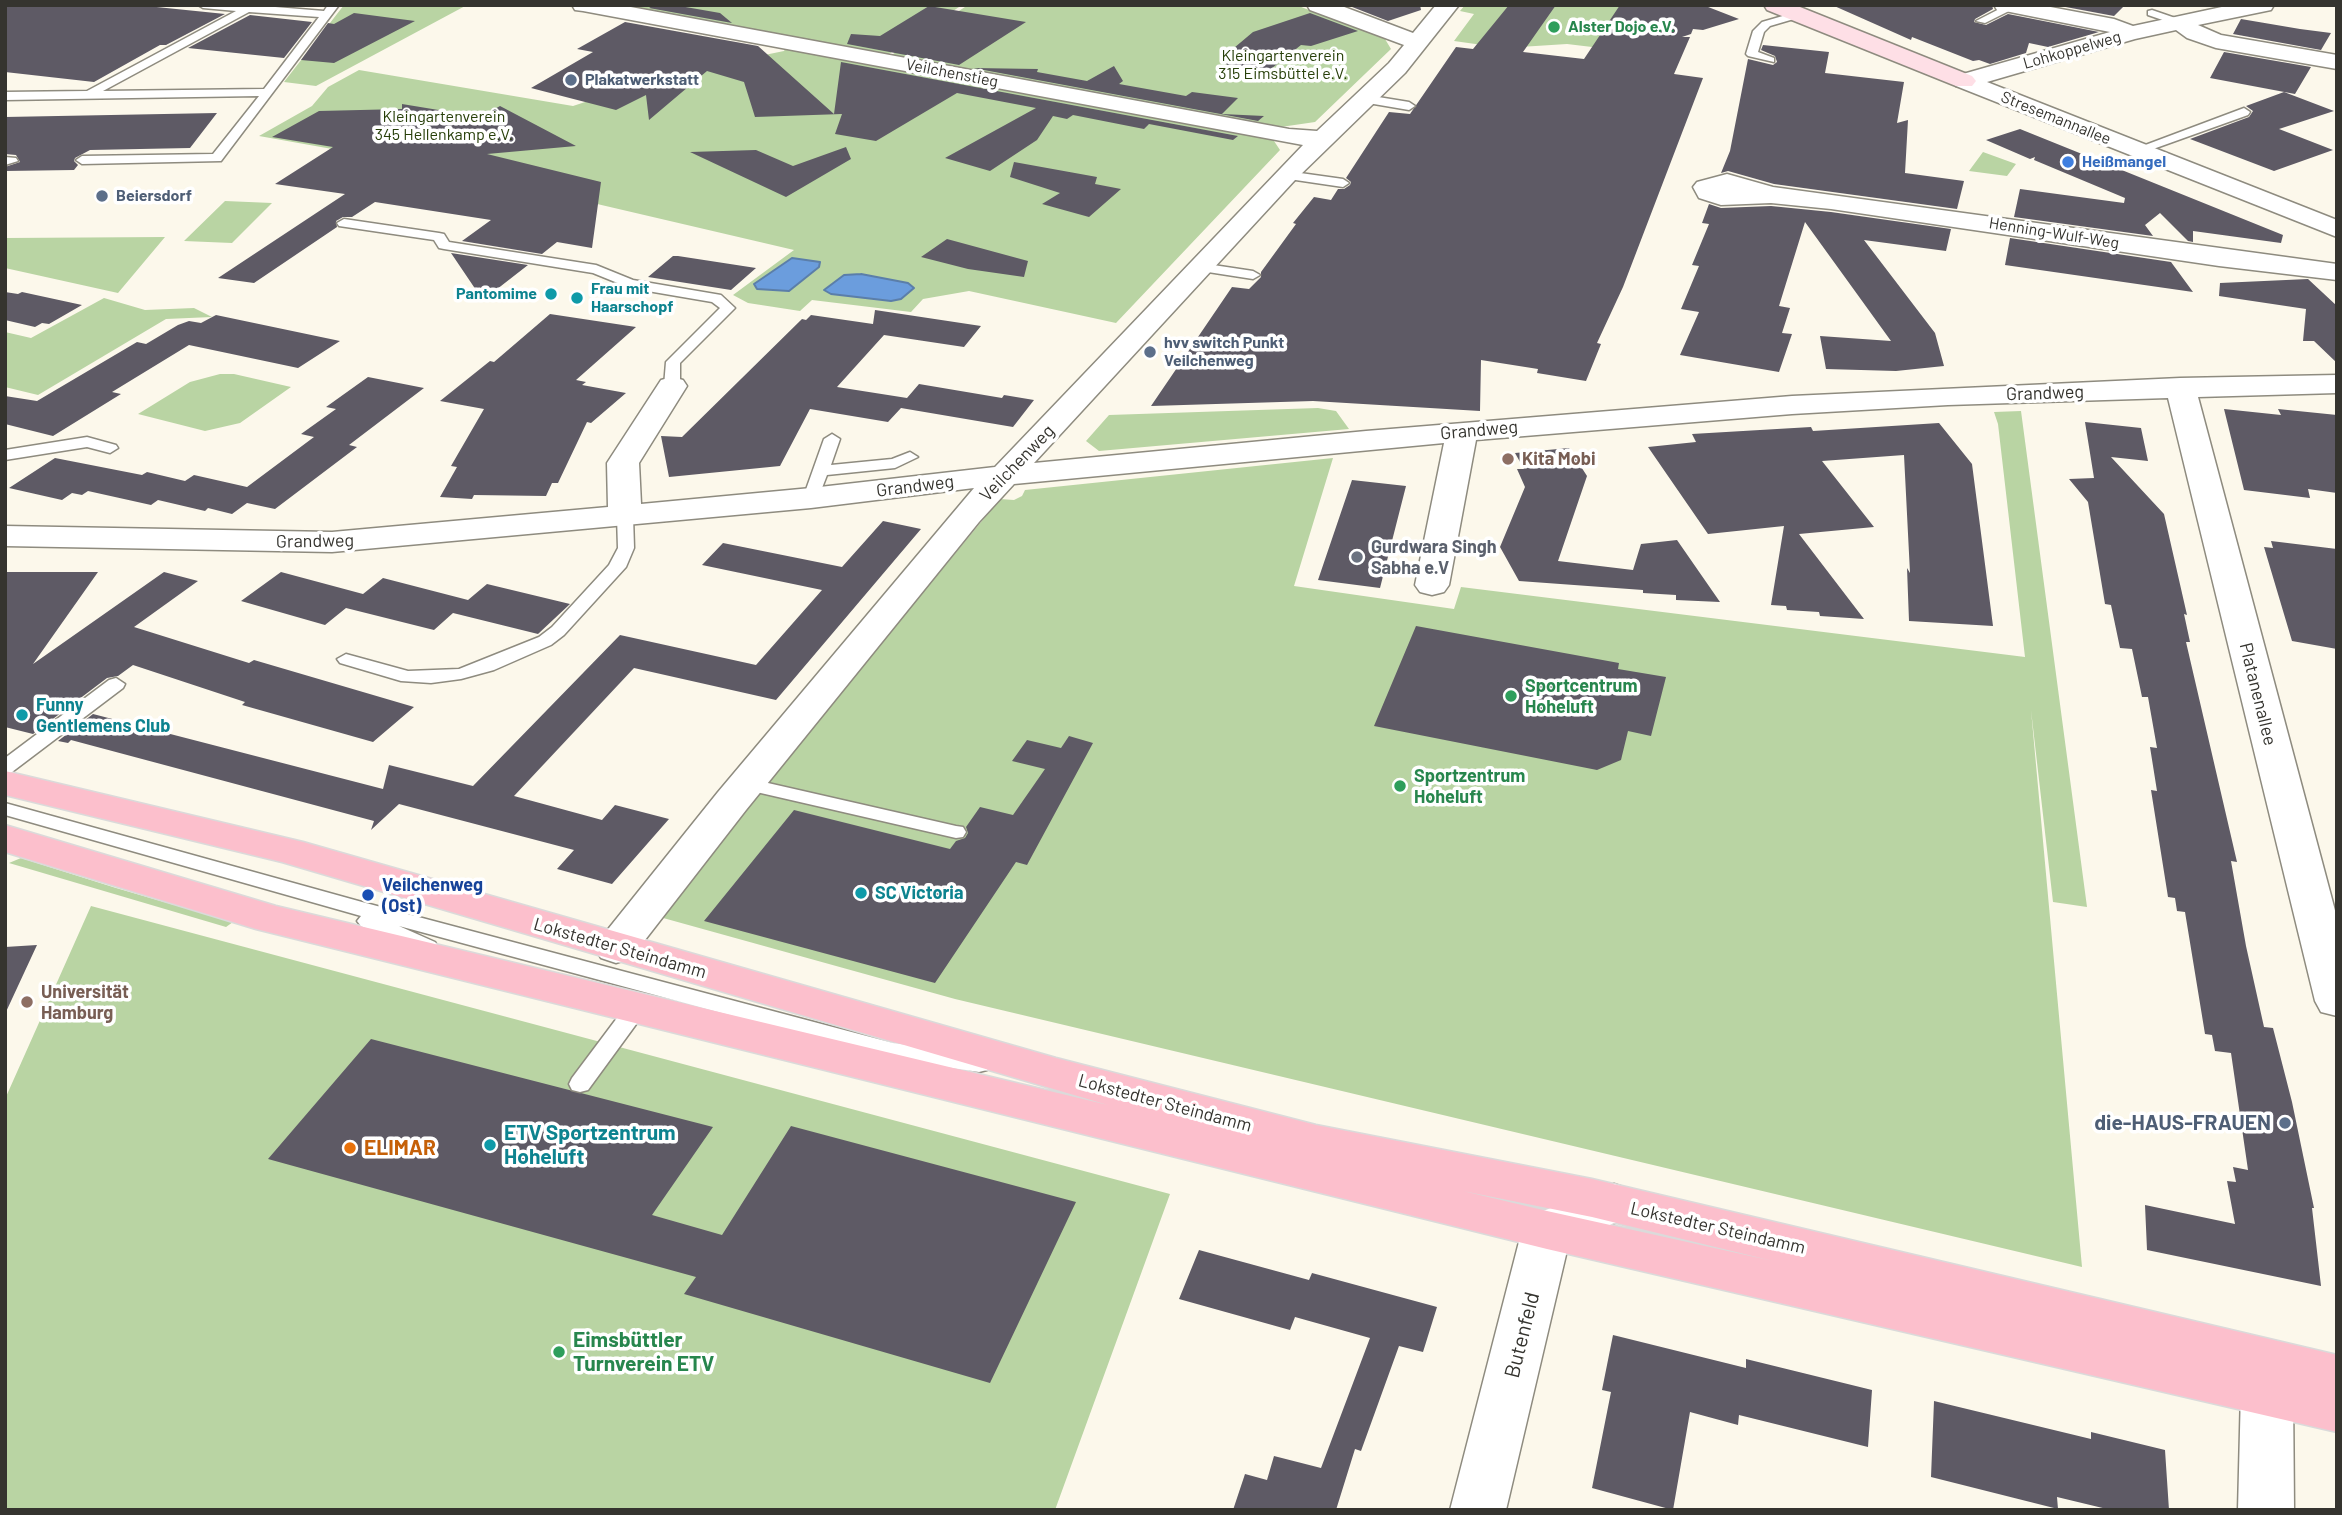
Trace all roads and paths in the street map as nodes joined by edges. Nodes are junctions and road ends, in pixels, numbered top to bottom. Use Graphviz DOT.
graph roads {
  1 [pos="203,5"];
  2 [pos="583,5"];
  3 [pos="1318,5"];
  4 [pos="1448,5"];
  5 [pos="1775,5"];
  6 [pos="2263,5"];
  7 [pos="2009,6"];
  8 [pos="245,9"];
  9 [pos="330,10"];
  10 [pos="2152,13"];
  11 [pos="1800,14"];
  12 [pos="1981,21"];
  13 [pos="2180,23"];
  14 [pos="2131,33"];
  15 [pos="1419,44"];
  16 [pos="1770,60"];
  17 [pos="2337,62"];
  18 [pos="1964,81"];
  19 [pos="268,92"];
  20 [pos="88,94"];
  21 [pos="5,96"];
  22 [pos="1366,99"];
  23 [pos="1409,106"];
  24 [pos="2244,112"];
  25 [pos="1322,139"];
  26 [pos="2138,150"];
  27 [pos="82,160"];
  28 [pos="1286,175"];
  29 [pos="1343,183"];
  30 [pos="1770,195"];
  31 [pos="344,223"];
  32 [pos="2337,229"];
  33 [pos="1200,267"];
  34 [pos="2337,272"];
  35 [pos="1253,275"];
  36 [pos="2337,384"];
  37 [pos="672,386"];
  38 [pos="2180,387"];
  39 [pos="1462,432"];
  40 [pos="832,439"];
  41 [pos="110,448"];
  42 [pos="5,455"];
  43 [pos="910,457"];
  44 [pos="1006,475"];
  45 [pos="816,485"];
  46 [pos="625,516"];
  47 [pos="5,536"];
  48 [pos="1432,585"];
  49 [pos="346,659"];
  50 [pos="116,684"];
  51 [pos="5,768"];
  52 [pos="5,783"];
  53 [pos="746,784"];
  54 [pos="5,809"];
  55 [pos="956,832"];
  56 [pos="5,838"];
  57 [pos="300,890"];
  58 [pos="617,948"];
  59 [pos="471,967"];
  60 [pos="2337,1001"];
  61 [pos="637,1007"];
  62 [pos="1056,1075"];
  63 [pos="580,1084"];
  64 [pos="1614,1203"];
  65 [pos="1547,1230"];
  66 [pos="2337,1377"];
  67 [pos="2267,1391"];
  68 [pos="2337,1409"];
  69 [pos="1478,1510"];
  70 [pos="2266,1510"];
  1 -- 8 [label="lane"];
  2 -- 25 [label="street, Veilchenstieg"];
  3 -- 15 [label="street"];
  4 -- 15 [label="street, Veilchenweg"];
  5 -- 11 [label="street, Stresemannallee"];
  6 -- 13 [label="street, Lohkoppelweg"];
  7 -- 12 [label="lane"];
  7 -- 14 [label="street"];
  8 -- 9 [label="lane"];
  8 -- 20 [label="lane"];
  9 -- 19 [label="lane"];
  10 -- 13 [label="lane"];
  11 -- 16 [label="lane"];
  11 -- 18 [label="street, Stresemannallee"];
  13 -- 14 [label="street, Lohkoppelweg"];
  13 -- 17 [label="street"];
  14 -- 18 [label="street, Lohkoppelweg"];
  15 -- 22 [label="street, Veilchenweg"];
  18 -- 26 [label="street, Stresemannallee"];
  19 -- 20 [label="lane"];
  19 -- 27 [label="lane"];
  20 -- 21 [label="lane"];
  22 -- 23 [label="lane"];
  22 -- 25 [label="street, Veilchenweg"];
  24 -- 26 [label="lane"];
  25 -- 28 [label="street, Veilchenweg"];
  26 -- 32 [label="street, Stresemannallee"];
  28 -- 29 [label="lane"];
  28 -- 33 [label="street, Veilchenweg"];
  30 -- 34 [label="street, Henning-Wulf-Weg"];
  31 -- 37 [label="lane"];
  33 -- 35 [label="lane"];
  33 -- 44 [label="street, Veilchenweg"];
  36 -- 38 [label="street, Grandweg"];
  37 -- 46 [label="street"];
  38 -- 39 [label="street, Grandweg"];
  38 -- 60 [label="street, Platanenallee"];
  39 -- 44 [label="street, Grandweg"];
  39 -- 48 [label="street"];
  40 -- 45 [label="lane"];
  41 -- 42 [label="lane"];
  43 -- 45 [label="lane"];
  44 -- 45 [label="street, Grandweg"];
  44 -- 53 [label="street, Veilchenweg"];
  45 -- 46 [label="street, Grandweg"];
  46 -- 47 [label="street, Grandweg"];
  46 -- 49 [label="lane"];
  50 -- 51 [label="lane"];
  52 -- 58 [label="main road, Lokstedter Steindamm"];
  53 -- 55 [label="lane"];
  53 -- 58 [label="street, Veilchenweg"];
  54 -- 57 [label="lane"];
  56 -- 59 [label="main road, Lokstedter Steindamm"];
  57 -- 59 [label="lane"];
  57 -- 62 [label="lane"];
  58 -- 62 [label="main road, Lokstedter Steindamm"];
  59 -- 61 [label="main road, Lokstedter Steindamm"];
  61 -- 63 [label="lane"];
  61 -- 65 [label="main road, Lokstedter Steindamm"];
  62 -- 64 [label="main road, Lokstedter Steindamm"];
  64 -- 65 [label="street"];
  64 -- 66 [label="main road, Lokstedter Steindamm"];
  65 -- 67 [label="main road, Lokstedter Steindamm"];
  65 -- 69 [label="street, Butenfeld"];
  67 -- 68 [label="main road, Lokstedter Steindamm"];
  67 -- 70 [label="street"];
}
